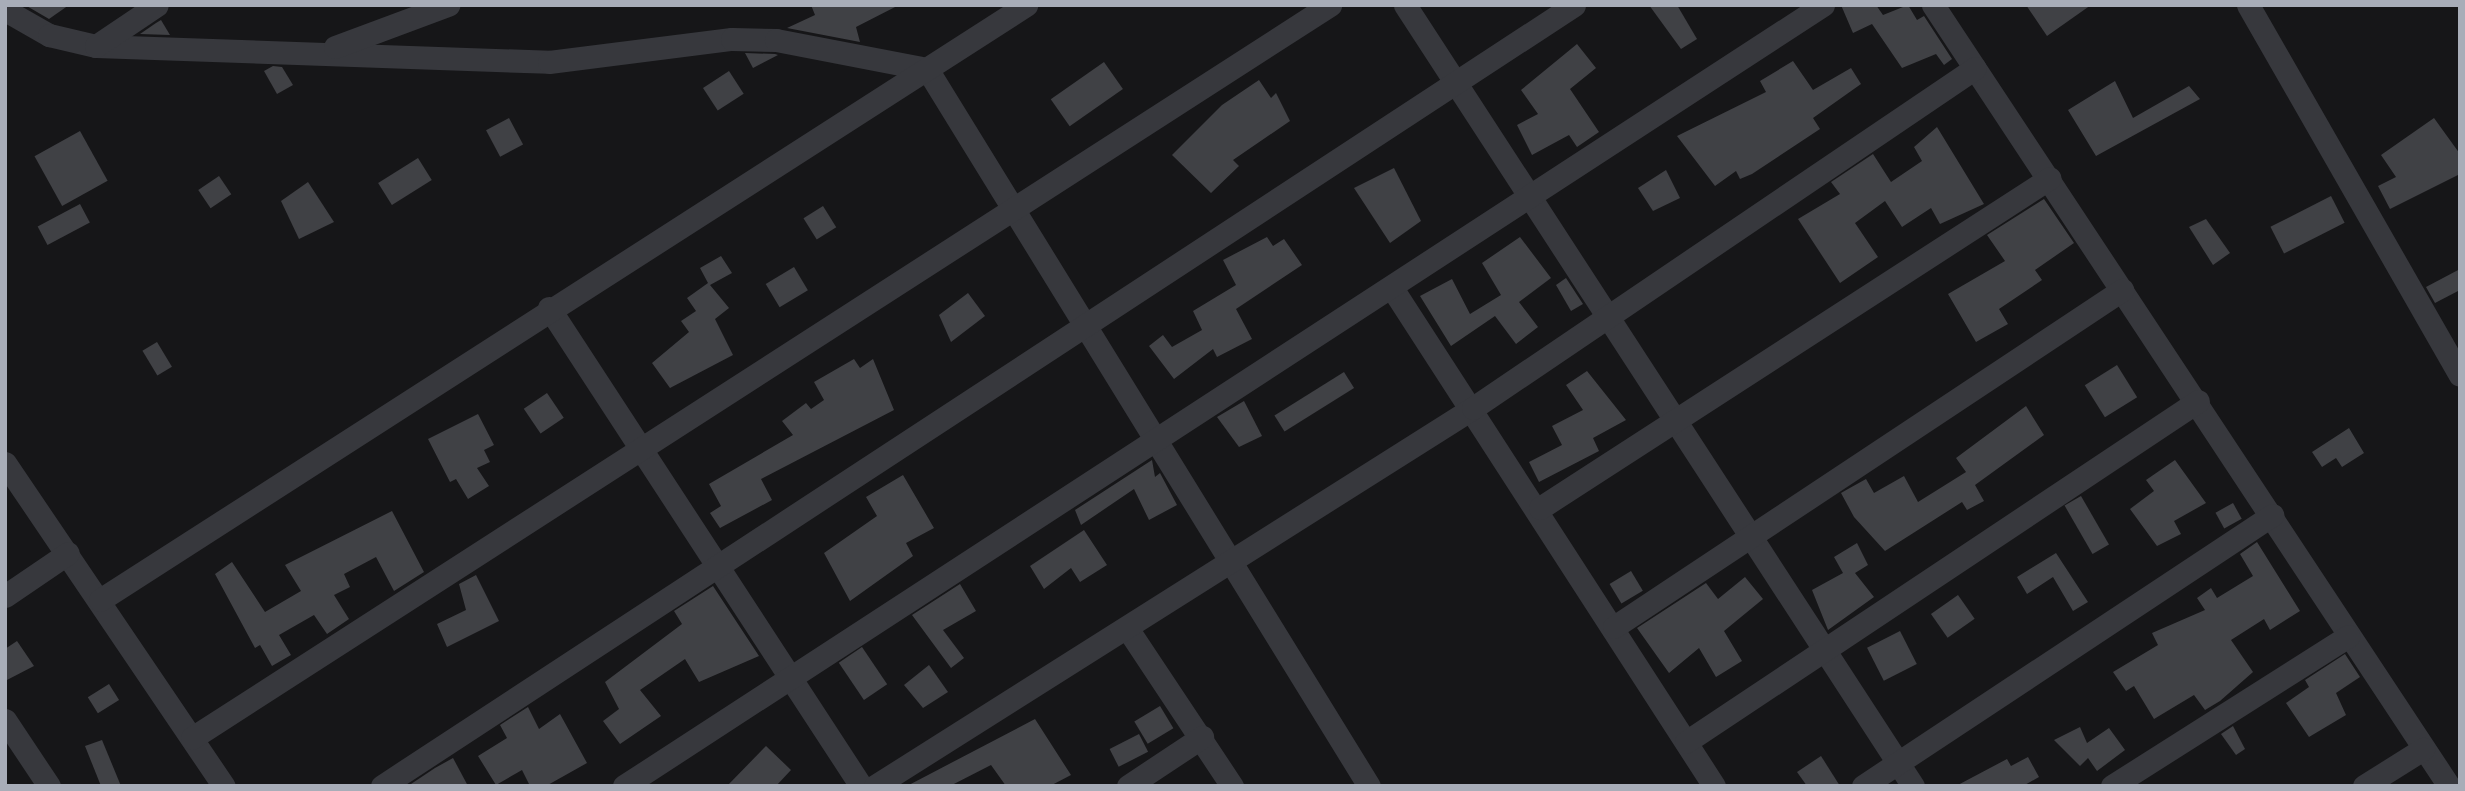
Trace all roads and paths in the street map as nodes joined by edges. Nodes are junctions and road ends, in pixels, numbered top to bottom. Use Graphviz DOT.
graph roads {
  1 [pos="157,5"];
  2 [pos="449,5"];
  3 [pos="1026,5"];
  4 [pos="1330,5"];
  5 [pos="1405,5"];
  6 [pos="1574,5"];
  7 [pos="1823,5"];
  8 [pos="1933,5"];
  9 [pos="2248,5"];
  10 [pos="5,10"];
  11 [pos="96,46"];
  12 [pos="325,51"];
  13 [pos="1975,68"];
  14 [pos="927,69"];
  15 [pos="1454,83"];
  16 [pos="2050,178"];
  17 [pos="1531,201"];
  18 [pos="1016,209"];
  19 [pos="1392,288"];
  20 [pos="2122,290"];
  21 [pos="549,308"];
  22 [pos="1608,315"];
  23 [pos="1086,323"];
  24 [pos="2460,375"];
  25 [pos="2198,401"];
  26 [pos="1473,408"];
  27 [pos="1678,422"];
  28 [pos="1159,442"];
  29 [pos="640,453"];
  30 [pos="5,463"];
  31 [pos="1540,508"];
  32 [pos="2273,515"];
  33 [pos="1751,535"];
  34 [pos="68,553"];
  35 [pos="1228,565"];
  36 [pos="716,569"];
  37 [pos="5,596"];
  38 [pos="100,600"];
  39 [pos="1614,627"];
  40 [pos="1127,628"];
  41 [pos="2348,636"];
  42 [pos="1823,652"];
  43 [pos="788,679"];
  44 [pos="5,720"];
  45 [pos="1202,737"];
  46 [pos="192,738"];
  47 [pos="1686,742"];
  48 [pos="2423,749"];
  49 [pos="14,750"];
  50 [pos="1898,762"];
  51 [pos="49,786"];
  52 [pos="224,786"];
  53 [pos="382,786"];
  54 [pos="624,786"];
  55 [pos="860,786"];
  56 [pos="875,786"];
  57 [pos="1128,786"];
  58 [pos="1232,786"];
  59 [pos="1368,786"];
  60 [pos="1714,786"];
  61 [pos="1863,786"];
  62 [pos="1913,786"];
  63 [pos="2112,786"];
  64 [pos="2364,786"];
  65 [pos="2449,786"];
  1 -- 11 [label="street"];
  2 -- 12 [label="street"];
  3 -- 14 [label="street"];
  4 -- 18 [label="street"];
  5 -- 15 [label="street"];
  6 -- 15 [label="street"];
  7 -- 17 [label="street"];
  8 -- 13 [label="street"];
  9 -- 24 [label="street"];
  10 -- 11 [label="street"];
  11 -- 12 [label="street"];
  12 -- 14 [label="street"];
  13 -- 16 [label="street"];
  13 -- 22 [label="street"];
  14 -- 18 [label="street"];
  14 -- 21 [label="street"];
  15 -- 17 [label="street"];
  15 -- 23 [label="street"];
  16 -- 20 [label="street"];
  16 -- 27 [label="street"];
  17 -- 19 [label="street"];
  17 -- 22 [label="street"];
  18 -- 23 [label="street"];
  18 -- 29 [label="street"];
  19 -- 26 [label="street"];
  19 -- 28 [label="street"];
  20 -- 25 [label="street"];
  20 -- 33 [label="street"];
  21 -- 29 [label="street"];
  21 -- 38 [label="street"];
  22 -- 26 [label="street"];
  22 -- 27 [label="street"];
  23 -- 28 [label="street"];
  23 -- 36 [label="street"];
  25 -- 32 [label="street"];
  25 -- 42 [label="street"];
  26 -- 31 [label="street"];
  26 -- 35 [label="street"];
  27 -- 31 [label="street"];
  27 -- 33 [label="street"];
  28 -- 35 [label="street"];
  28 -- 43 [label="street"];
  29 -- 36 [label="street"];
  29 -- 46 [label="street"];
  30 -- 34 [label="street"];
  31 -- 39 [label="street"];
  32 -- 41 [label="street"];
  32 -- 50 [label="street"];
  33 -- 39 [label="street"];
  33 -- 42 [label="street"];
  34 -- 37 [label="street"];
  34 -- 38 [label="street"];
  35 -- 40 [label="street"];
  35 -- 59 [label="street"];
  36 -- 43 [label="street"];
  36 -- 53 [label="street"];
  38 -- 46 [label="street"];
  39 -- 47 [label="street"];
  40 -- 45 [label="street"];
  40 -- 56 [label="street"];
  41 -- 48 [label="street"];
  41 -- 63 [label="street"];
  42 -- 47 [label="street"];
  42 -- 50 [label="street"];
  43 -- 54 [label="street"];
  43 -- 55 [label="street"];
  44 -- 49 [label="street"];
  45 -- 57 [label="street"];
  45 -- 58 [label="street"];
  46 -- 52 [label="street"];
  47 -- 60 [label="street"];
  48 -- 64 [label="street"];
  48 -- 65 [label="street"];
  49 -- 51 [label="street"];
  50 -- 61 [label="street"];
  50 -- 62 [label="street"];
}
